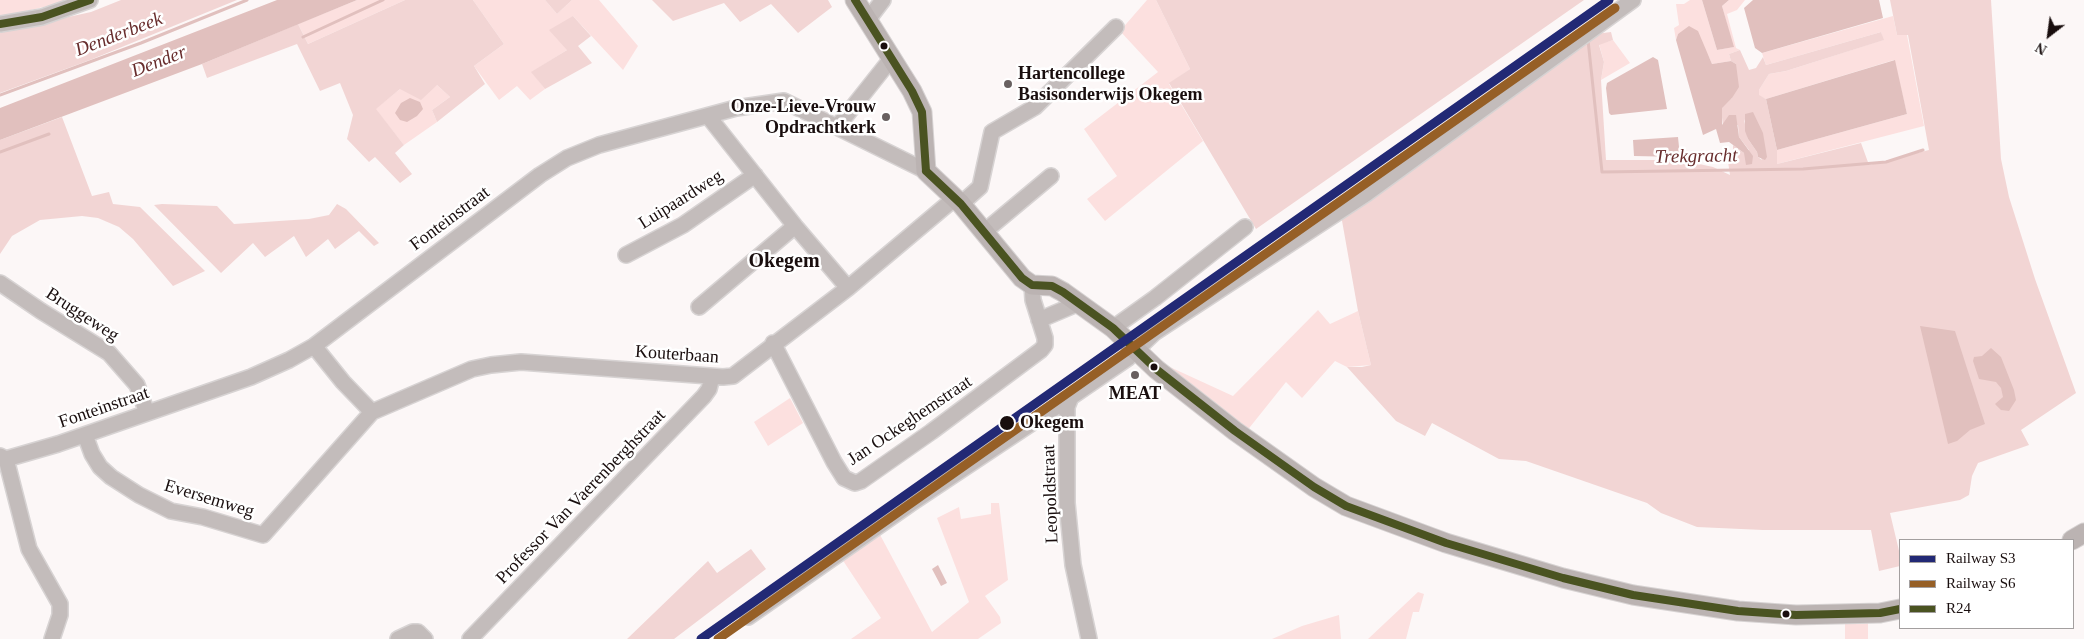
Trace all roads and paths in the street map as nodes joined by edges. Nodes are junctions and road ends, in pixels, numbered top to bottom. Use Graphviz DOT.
graph roads {
  1 [pos="90,0"];
  2 [pos="878,0"];
  3 [pos="883,0"];
  4 [pos="1633,0"];
  5 [pos="861,10"];
  6 [pos="0,24"];
  7 [pos="1116,27"];
  8 [pos="891,58"];
  9 [pos="708,116"];
  10 [pos="837,127"];
  11 [pos="926,171"];
  12 [pos="755,175"];
  13 [pos="1051,176"];
  14 [pos="958,201"];
  15 [pos="795,226"];
  16 [pos="1245,227"];
  17 [pos="984,232"];
  18 [pos="626,256"];
  19 [pos="0,283"];
  20 [pos="1032,285"];
  21 [pos="848,288"];
  22 [pos="1079,303"];
  23 [pos="699,307"];
  24 [pos="1039,320"];
  25 [pos="1114,328"];
  26 [pos="773,343"];
  27 [pos="314,346"];
  28 [pos="1135,350"];
  29 [pos="712,376"];
  30 [pos="1071,397"];
  31 [pos="372,412"];
  32 [pos="147,414"];
  33 [pos="85,435"];
  34 [pos="5,460"];
  35 [pos="263,535"];
  36 [pos="1899,609"];
  37 [pos="748,617"];
  38 [pos="52,639"];
  39 [pos="398,639"];
  40 [pos="425,639"];
  41 [pos="470,639"];
  42 [pos="1089,639"];
  1 -- 6 [label="street"];
  2 -- 5 [label="street"];
  3 -- 5 [label="street"];
  4 -- 28 [label="street"];
  5 -- 8 [label="main road"];
  7 -- 14 [label="street, Kouterbaan"];
  8 -- 10 [label="street"];
  8 -- 11 [label="main road"];
  9 -- 10 [label="street, Fonteinstraat"];
  9 -- 12 [label="street"];
  9 -- 27 [label="street, Fonteinstraat"];
  10 -- 11 [label="street, Fonteinstraat"];
  11 -- 14 [label="main road"];
  12 -- 15 [label="street"];
  12 -- 18 [label="street, Luipaardweg"];
  13 -- 17 [label="street"];
  14 -- 17 [label="main road"];
  14 -- 21 [label="street, Kouterbaan"];
  15 -- 21 [label="street"];
  15 -- 23 [label="street"];
  16 -- 25 [label="street"];
  17 -- 20 [label="main road"];
  19 -- 32 [label="street, Bruggeweg"];
  20 -- 22 [label="main road"];
  20 -- 24 [label="street"];
  21 -- 26 [label="street, Kouterbaan"];
  22 -- 24 [label="street"];
  22 -- 25 [label="main road"];
  24 -- 26 [label="street, Jan Ockeghemstraat"];
  25 -- 28 [label="main road"];
  26 -- 29 [label="street, Kouterbaan"];
  27 -- 31 [label="street"];
  27 -- 32 [label="street, Fonteinstraat"];
  28 -- 30 [label="street"];
  28 -- 36 [label="main road"];
  29 -- 31 [label="street, Kouterbaan"];
  29 -- 41 [label="street, Professor Van Vaerenberghstraat"];
  30 -- 37 [label="street"];
  30 -- 42 [label="street, Leopoldstraat"];
  31 -- 35 [label="street, Kouterbaan"];
  32 -- 33 [label="street, Fonteinstraat"];
  33 -- 34 [label="street, Fonteinstraat"];
  33 -- 35 [label="street, Eversemweg"];
  34 -- 38 [label="street"];
  39 -- 40 [label="street"];
}
